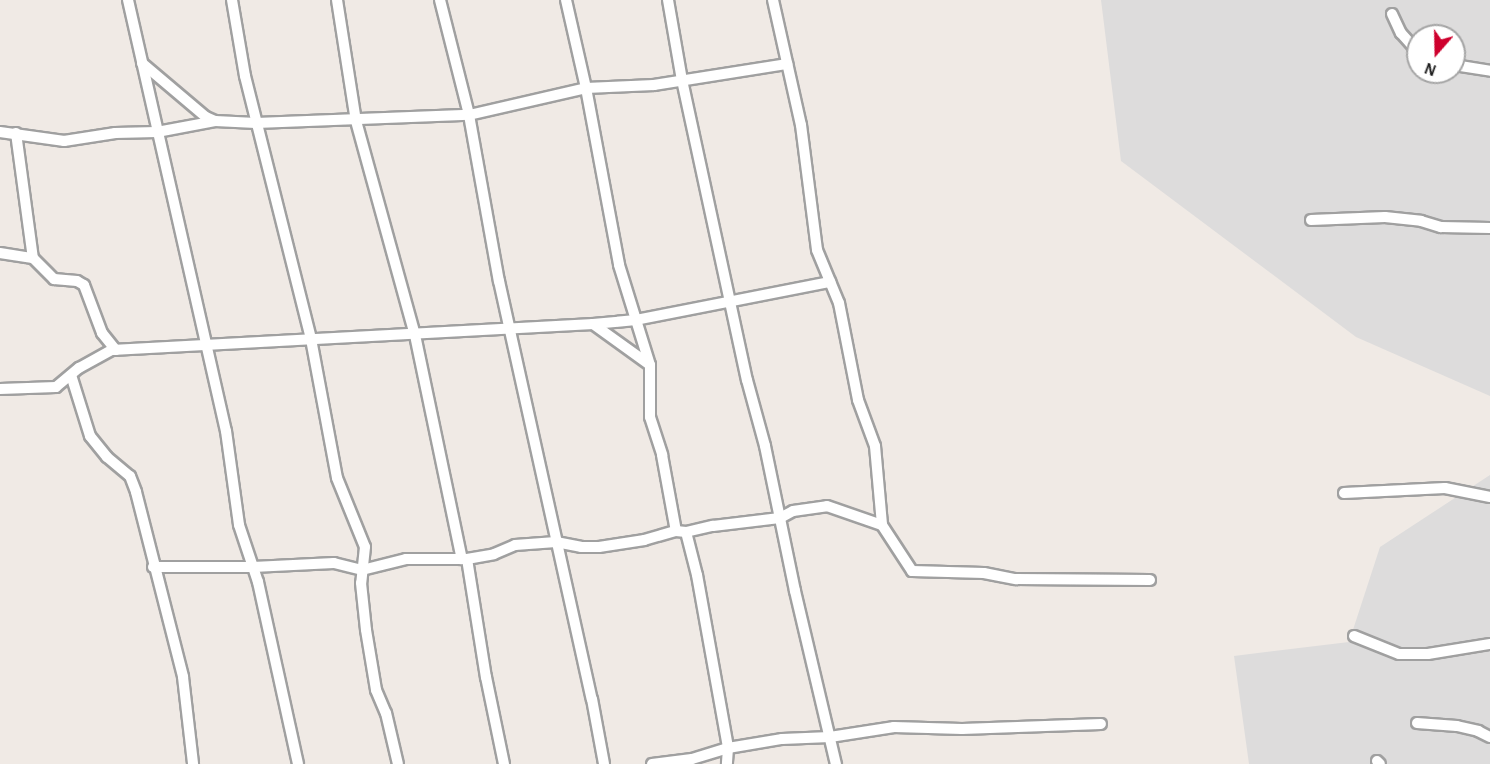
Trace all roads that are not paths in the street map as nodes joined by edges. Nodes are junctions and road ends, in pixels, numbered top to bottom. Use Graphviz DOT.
graph roads {
  1 [pos="128,0"];
  2 [pos="232,0"];
  3 [pos="338,0"];
  4 [pos="440,0"];
  5 [pos="566,0"];
  6 [pos="668,0"];
  7 [pos="773,0"];
  8 [pos="1392,14"];
  9 [pos="1406,39"];
  10 [pos="142,63"];
  11 [pos="787,64"];
  12 [pos="1466,67"];
  13 [pos="1490,71"];
  14 [pos="682,80"];
  15 [pos="586,88"];
  16 [pos="469,115"];
  17 [pos="215,121"];
  18 [pos="356,121"];
  19 [pos="256,123"];
  20 [pos="0,132"];
  21 [pos="157,132"];
  22 [pos="16,133"];
  23 [pos="1311,220"];
  24 [pos="1490,228"];
  25 [pos="0,253"];
  26 [pos="33,258"];
  27 [pos="830,282"];
  28 [pos="731,300"];
  29 [pos="636,320"];
  30 [pos="593,324"];
  31 [pos="509,329"];
  32 [pos="415,335"];
  33 [pos="311,339"];
  34 [pos="207,345"];
  35 [pos="116,350"];
  36 [pos="650,365"];
  37 [pos="71,375"];
  38 [pos="0,389"];
  39 [pos="1344,493"];
  40 [pos="1490,497"];
  41 [pos="780,518"];
  42 [pos="882,525"];
  43 [pos="681,532"];
  44 [pos="556,542"];
  45 [pos="464,559"];
  46 [pos="153,567"];
  47 [pos="253,567"];
  48 [pos="362,570"];
  49 [pos="1150,580"];
  50 [pos="1354,636"];
  51 [pos="1490,644"];
  52 [pos="1417,723"];
  53 [pos="1101,724"];
  54 [pos="830,737"];
  55 [pos="1490,737"];
  56 [pos="728,748"];
  57 [pos="193,764"];
  58 [pos="298,764"];
  59 [pos="398,764"];
  60 [pos="504,764"];
  61 [pos="604,764"];
  62 [pos="652,764"];
  63 [pos="727,764"];
  64 [pos="836,764"];
  1 -- 10 [label="street"];
  2 -- 19 [label="street"];
  3 -- 18 [label="street"];
  4 -- 16 [label="street"];
  5 -- 15 [label="street"];
  6 -- 14 [label="street"];
  7 -- 11 [label="street"];
  8 -- 9 [label="street"];
  10 -- 17 [label="street"];
  10 -- 21 [label="street"];
  11 -- 14 [label="street"];
  11 -- 27 [label="street"];
  12 -- 13 [label="street"];
  14 -- 15 [label="street"];
  14 -- 28 [label="street"];
  15 -- 16 [label="street"];
  15 -- 29 [label="street"];
  16 -- 18 [label="street"];
  16 -- 31 [label="street"];
  17 -- 19 [label="street"];
  17 -- 21 [label="street"];
  18 -- 19 [label="street"];
  18 -- 32 [label="street"];
  19 -- 33 [label="street"];
  20 -- 22 [label="street"];
  21 -- 22 [label="street"];
  21 -- 34 [label="street"];
  22 -- 26 [label="street"];
  23 -- 24 [label="street"];
  25 -- 26 [label="street"];
  26 -- 35 [label="street"];
  27 -- 28 [label="street"];
  27 -- 42 [label="street"];
  28 -- 29 [label="street"];
  28 -- 41 [label="street"];
  29 -- 30 [label="street"];
  29 -- 36 [label="street"];
  30 -- 31 [label="street"];
  30 -- 36 [label="street"];
  31 -- 32 [label="street"];
  31 -- 44 [label="street"];
  32 -- 33 [label="street"];
  32 -- 45 [label="street"];
  33 -- 34 [label="street"];
  33 -- 48 [label="street"];
  34 -- 35 [label="street"];
  34 -- 47 [label="street"];
  35 -- 37 [label="street"];
  36 -- 43 [label="street"];
  37 -- 38 [label="street"];
  37 -- 46 [label="street"];
  39 -- 40 [label="street"];
  41 -- 42 [label="street"];
  41 -- 43 [label="street"];
  41 -- 54 [label="street"];
  42 -- 49 [label="street"];
  43 -- 44 [label="street"];
  43 -- 56 [label="street"];
  44 -- 45 [label="street"];
  44 -- 61 [label="street"];
  45 -- 48 [label="street"];
  45 -- 60 [label="street"];
  46 -- 47 [label="street"];
  46 -- 57 [label="street"];
  47 -- 48 [label="street"];
  47 -- 58 [label="street"];
  48 -- 59 [label="street"];
  50 -- 51 [label="street"];
  52 -- 55 [label="street"];
  53 -- 54 [label="street"];
  54 -- 56 [label="street"];
  54 -- 64 [label="street"];
  56 -- 62 [label="street"];
  56 -- 63 [label="street"];
}
